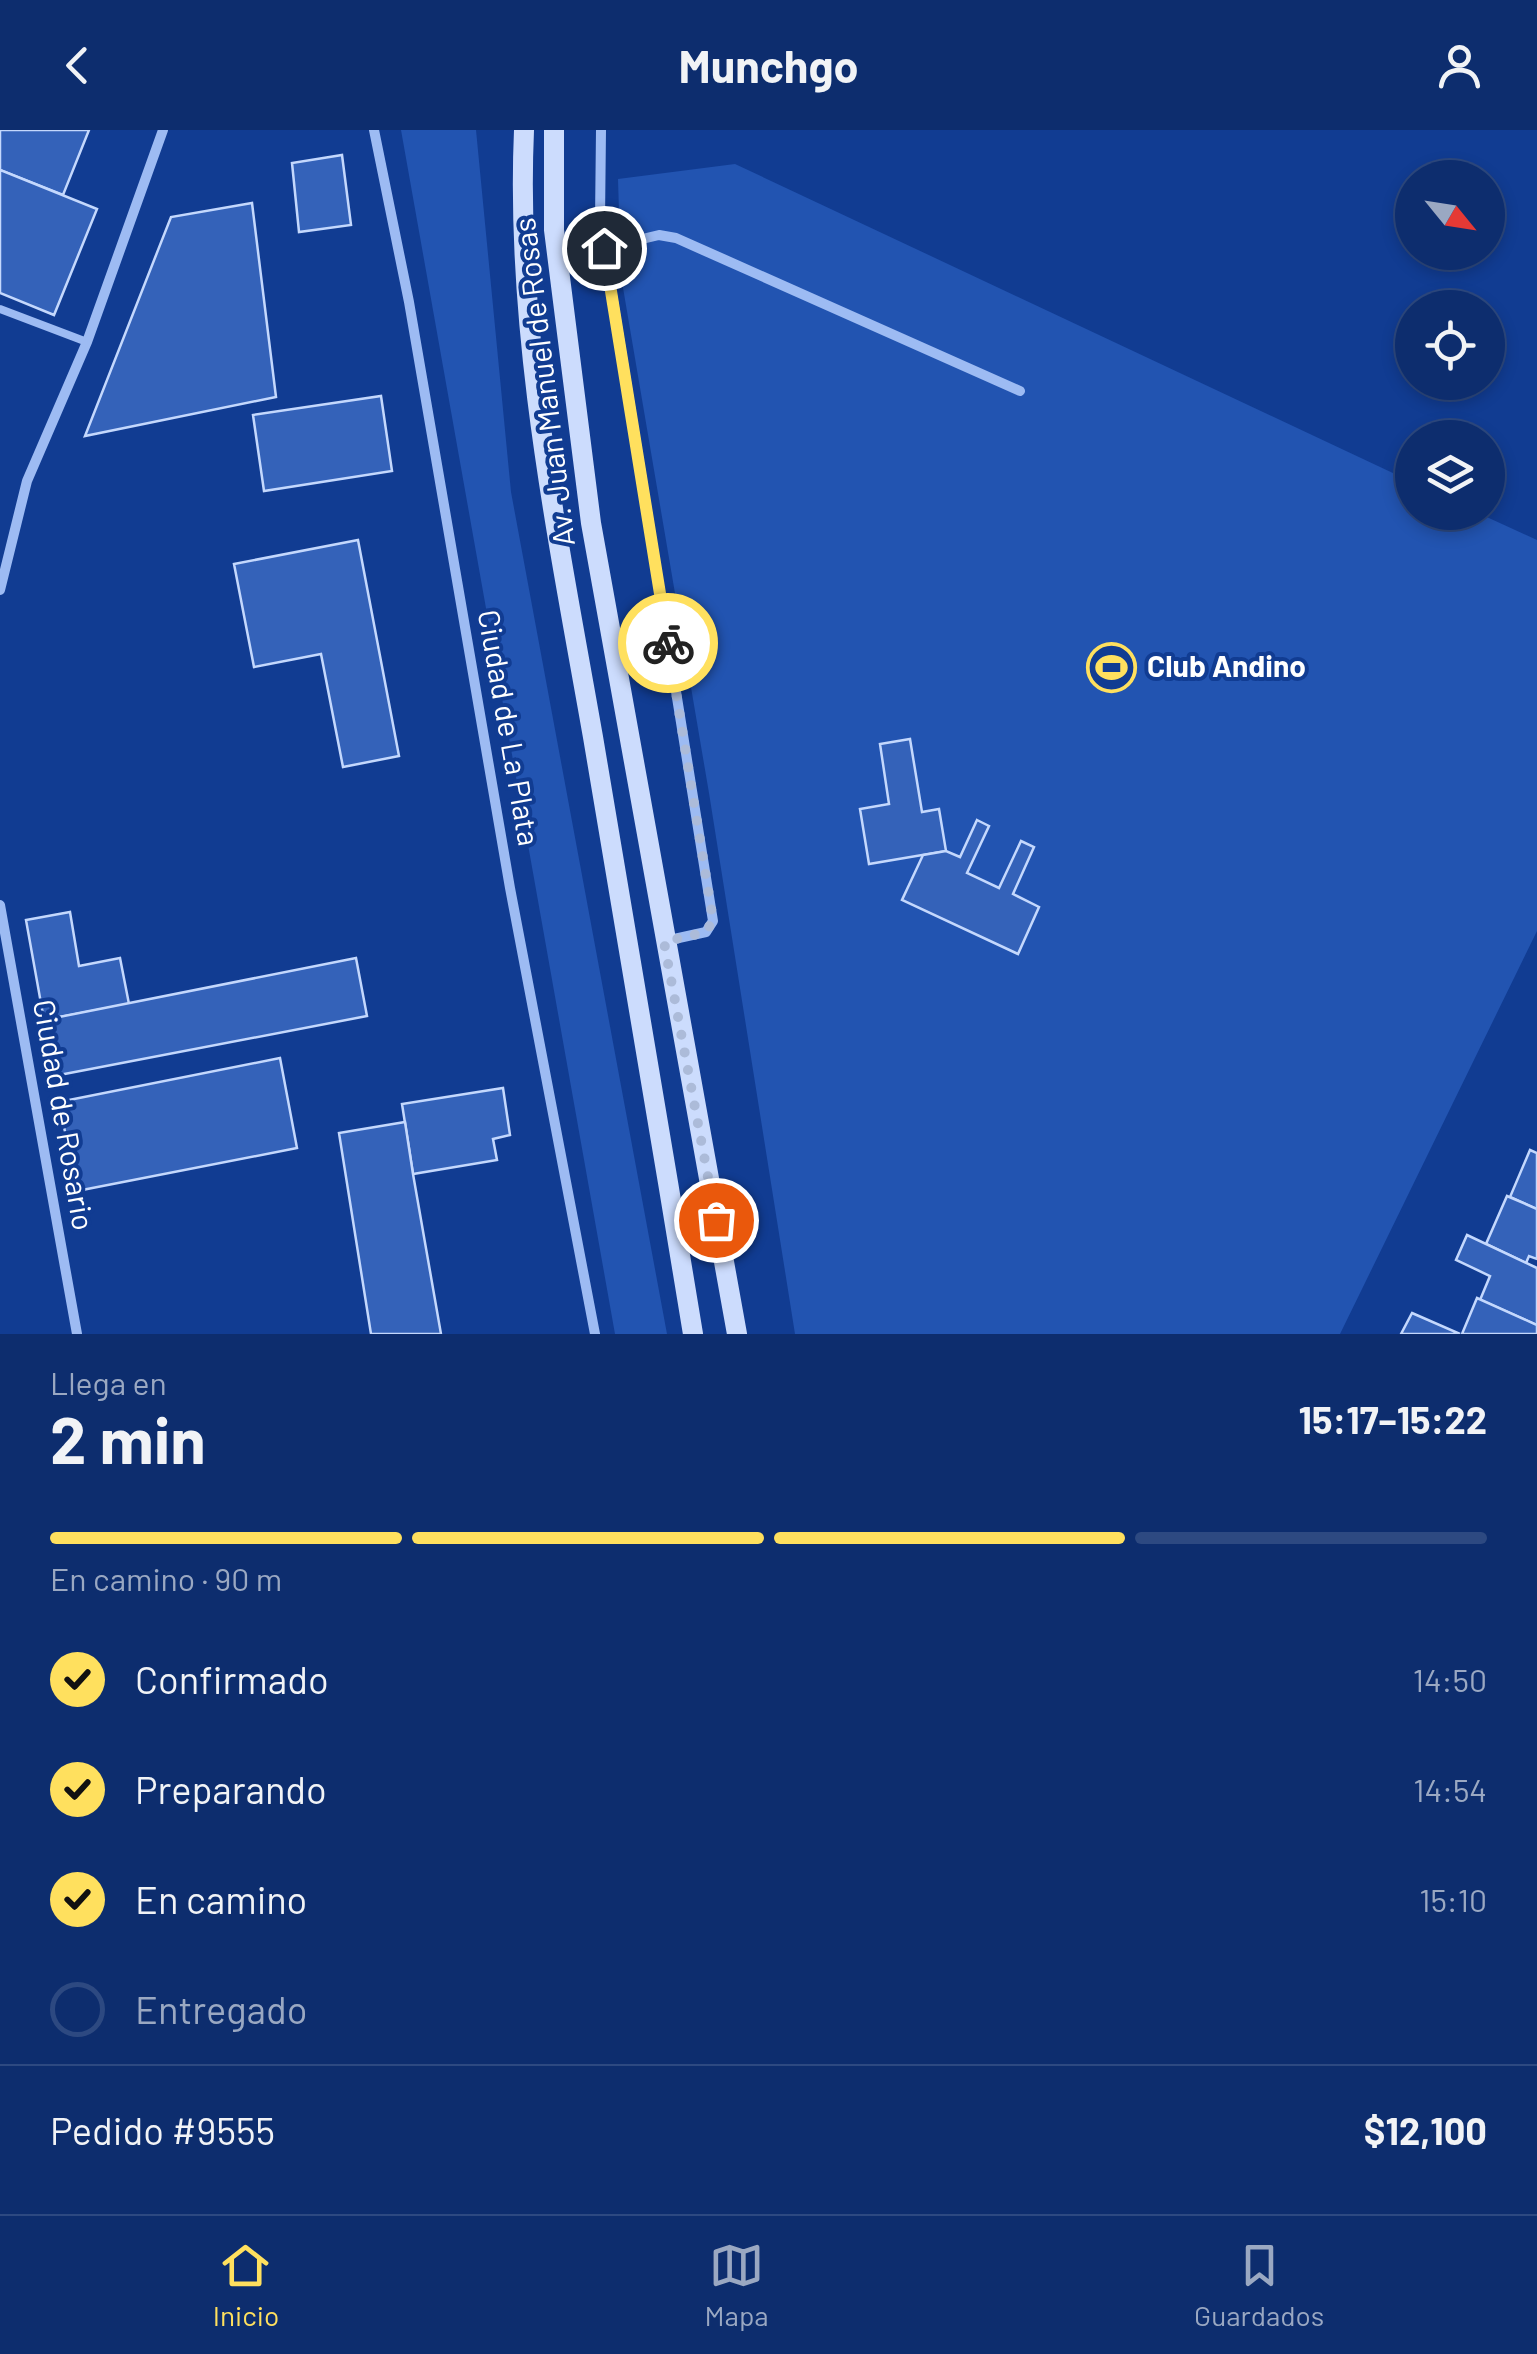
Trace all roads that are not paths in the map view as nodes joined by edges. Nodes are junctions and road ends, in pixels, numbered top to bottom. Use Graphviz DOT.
graph roads {
  1 [pos="163,130"];
  2 [pos="374,130"];
  3 [pos="524,130"];
  4 [pos="554,130"];
  5 [pos="601,130"];
  6 [pos="604,248"];
  7 [pos="558,260"];
  8 [pos="0,309"];
  9 [pos="86,342"];
  10 [pos="1020,391"];
  11 [pos="0,590"];
  12 [pos="0,905"];
  13 [pos="664,942"];
  14 [pos="77,1334"];
  15 [pos="595,1334"];
  16 [pos="693,1334"];
  17 [pos="737,1334"];
  1 -- 9 [label="street"];
  2 -- 15 [label="street, Ciudad de La Plata"];
  3 -- 16 [label="main road, Av. Juan Manuel de Rosas"];
  4 -- 7 [label="main road, Av. Juan Manuel de Rosas"];
  5 -- 6 [label="street"];
  6 -- 7 [label="street"];
  6 -- 10 [label="street"];
  6 -- 13 [label="street"];
  7 -- 13 [label="main road, Av. Juan Manuel de Rosas"];
  8 -- 9 [label="lane"];
  9 -- 11 [label="street"];
  12 -- 14 [label="street, Ciudad de Rosario"];
  13 -- 17 [label="main road, Av. Juan Manuel de Rosas"];
}
